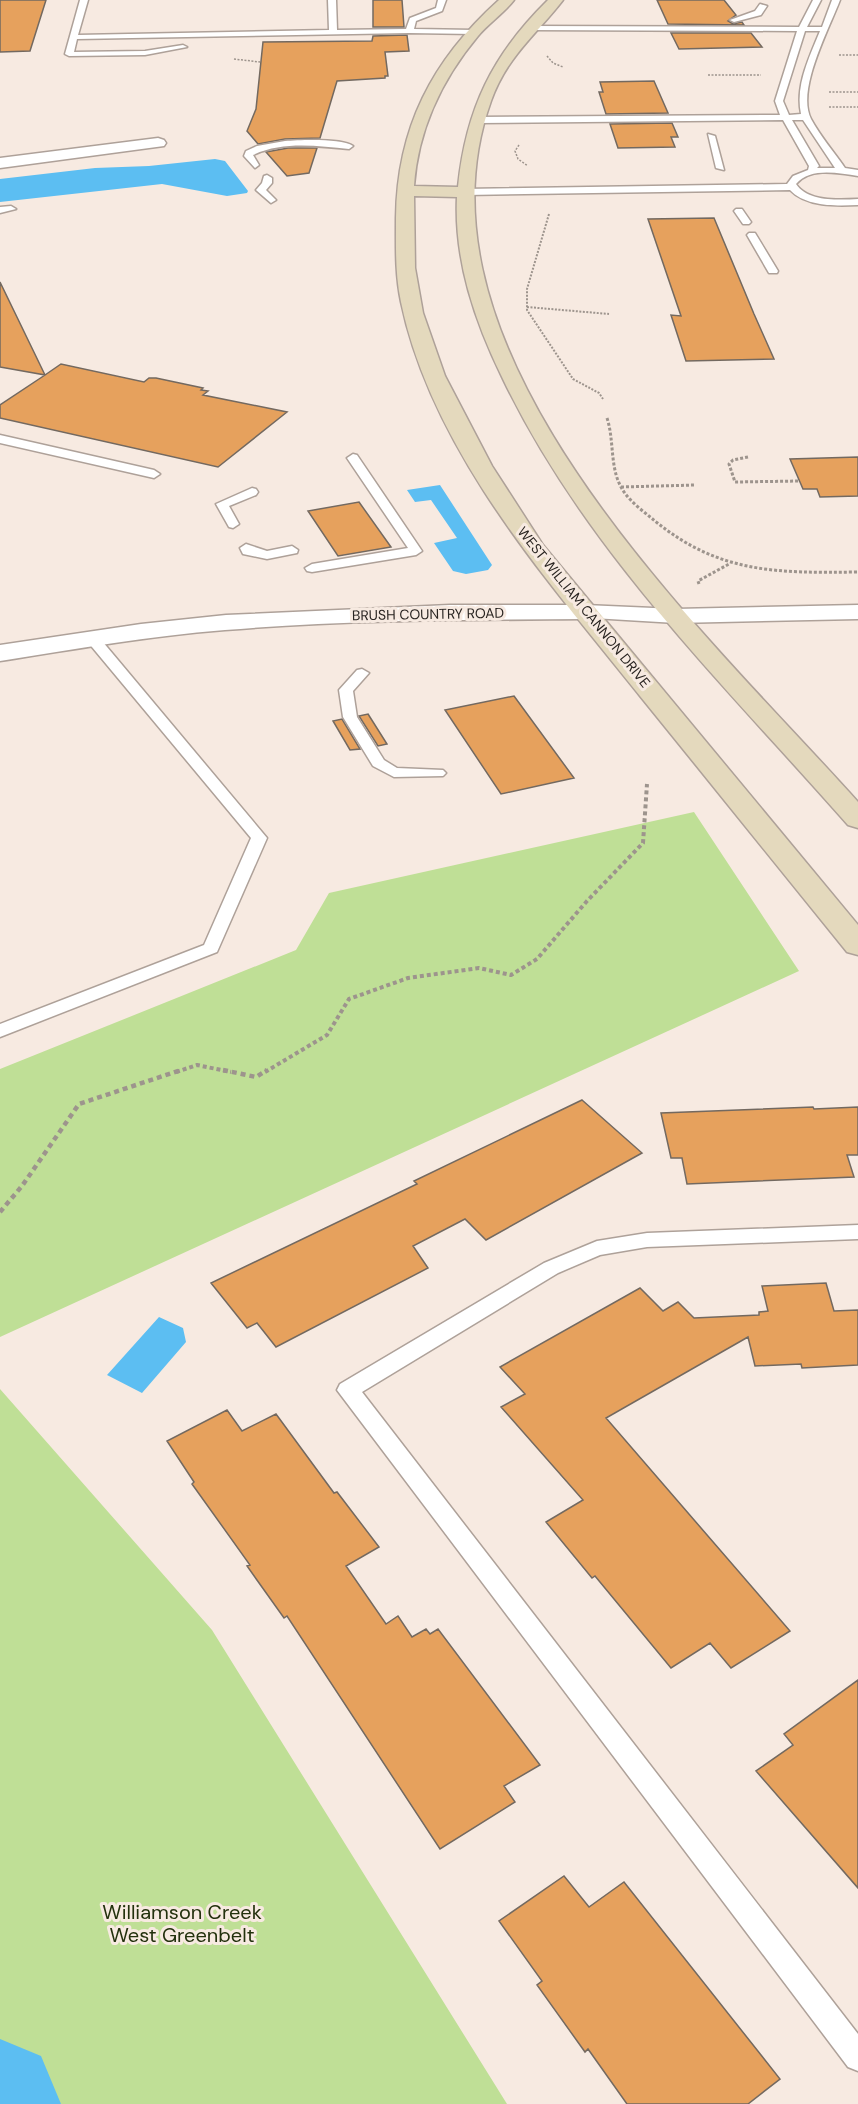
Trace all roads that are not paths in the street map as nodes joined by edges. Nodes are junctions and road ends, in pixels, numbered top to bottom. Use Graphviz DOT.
graph roads {
  1 [pos="84,0"];
  2 [pos="332,0"];
  3 [pos="442,0"];
  4 [pos="507,0"];
  5 [pos="556,0"];
  6 [pos="817,0"];
  7 [pos="836,0"];
  8 [pos="763,6"];
  9 [pos="734,20"];
  10 [pos="530,28"];
  11 [pos="802,29"];
  12 [pos="824,29"];
  13 [pos="409,31"];
  14 [pos="333,32"];
  15 [pos="474,32"];
  16 [pos="494,34"];
  17 [pos="74,37"];
  18 [pos="183,47"];
  19 [pos="494,50"];
  20 [pos="489,92"];
  21 [pos="786,117"];
  22 [pos="806,117"];
  23 [pos="703,118"];
  24 [pos="479,120"];
  25 [pos="158,143"];
  26 [pos="349,146"];
  27 [pos="0,163"];
  28 [pos="255,165"];
  29 [pos="721,168"];
  30 [pos="842,171"];
  31 [pos="811,172"];
  32 [pos="858,173"];
  33 [pos="267,178"];
  34 [pos="792,187"];
  35 [pos="405,191"];
  36 [pos="465,192"];
  37 [pos="271,200"];
  38 [pos="858,202"];
  39 [pos="11,208"];
  40 [pos="0,210"];
  41 [pos="739,211"];
  42 [pos="746,222"];
  43 [pos="752,235"];
  44 [pos="773,271"];
  45 [pos="0,439"];
  46 [pos="353,458"];
  47 [pos="154,474"];
  48 [pos="252,492"];
  49 [pos="233,524"];
  50 [pos="246,548"];
  51 [pos="292,550"];
  52 [pos="312,568"];
  53 [pos="585,612"];
  54 [pos="858,612"];
  55 [pos="676,616"];
  56 [pos="92,638"];
  57 [pos="0,653"];
  58 [pos="362,673"];
  59 [pos="438,773"];
  60 [pos="858,819"];
  61 [pos="858,945"];
  62 [pos="0,1031"];
  63 [pos="858,1232"];
  64 [pos="858,2057"];
  1 -- 17 [label="lane"];
  2 -- 14 [label="lane"];
  3 -- 13 [label="lane"];
  4 -- 15 [label="main road, WEST WILLIAM CANNON DRIVE"];
  5 -- 10 [label="main road"];
  6 -- 11 [label="lane"];
  7 -- 12 [label="lane"];
  8 -- 9 [label="lane"];
  10 -- 11 [label="lane"];
  10 -- 20 [label="main road"];
  11 -- 12 [label="lane"];
  11 -- 21 [label="lane"];
  12 -- 22 [label="lane"];
  13 -- 14 [label="lane"];
  13 -- 15 [label="lane"];
  14 -- 17 [label="lane"];
  15 -- 16 [label="main road"];
  15 -- 35 [label="main road, WEST WILLIAM CANNON DRIVE"];
  17 -- 18 [label="lane"];
  19 -- 20 [label="main road"];
  20 -- 24 [label="main road"];
  21 -- 22 [label="lane"];
  21 -- 23 [label="lane"];
  21 -- 31 [label="lane"];
  22 -- 30 [label="lane"];
  23 -- 24 [label="lane"];
  23 -- 29 [label="lane"];
  24 -- 36 [label="main road"];
  25 -- 27 [label="street"];
  26 -- 28 [label="lane"];
  30 -- 31 [label="lane"];
  30 -- 32 [label="lane"];
  31 -- 34 [label="lane"];
  33 -- 37 [label="lane"];
  34 -- 36 [label="lane"];
  34 -- 38 [label="lane"];
  35 -- 36 [label="main road"];
  35 -- 53 [label="main road, WEST WILLIAM CANNON DRIVE"];
  36 -- 55 [label="main road"];
  39 -- 40 [label="lane"];
  41 -- 42 [label="lane"];
  43 -- 44 [label="lane"];
  45 -- 47 [label="lane"];
  46 -- 52 [label="lane"];
  48 -- 49 [label="lane"];
  50 -- 51 [label="lane"];
  53 -- 55 [label="street, BRUSH COUNTRY ROAD"];
  53 -- 56 [label="street, BRUSH COUNTRY ROAD"];
  53 -- 61 [label="main road, WEST WILLIAM CANNON DRIVE"];
  54 -- 55 [label="street, BRUSH COUNTRY ROAD"];
  55 -- 60 [label="main road"];
  56 -- 57 [label="street, BRUSH COUNTRY ROAD"];
  56 -- 62 [label="lane"];
  58 -- 59 [label="lane"];
  63 -- 64 [label="lane"];
}
